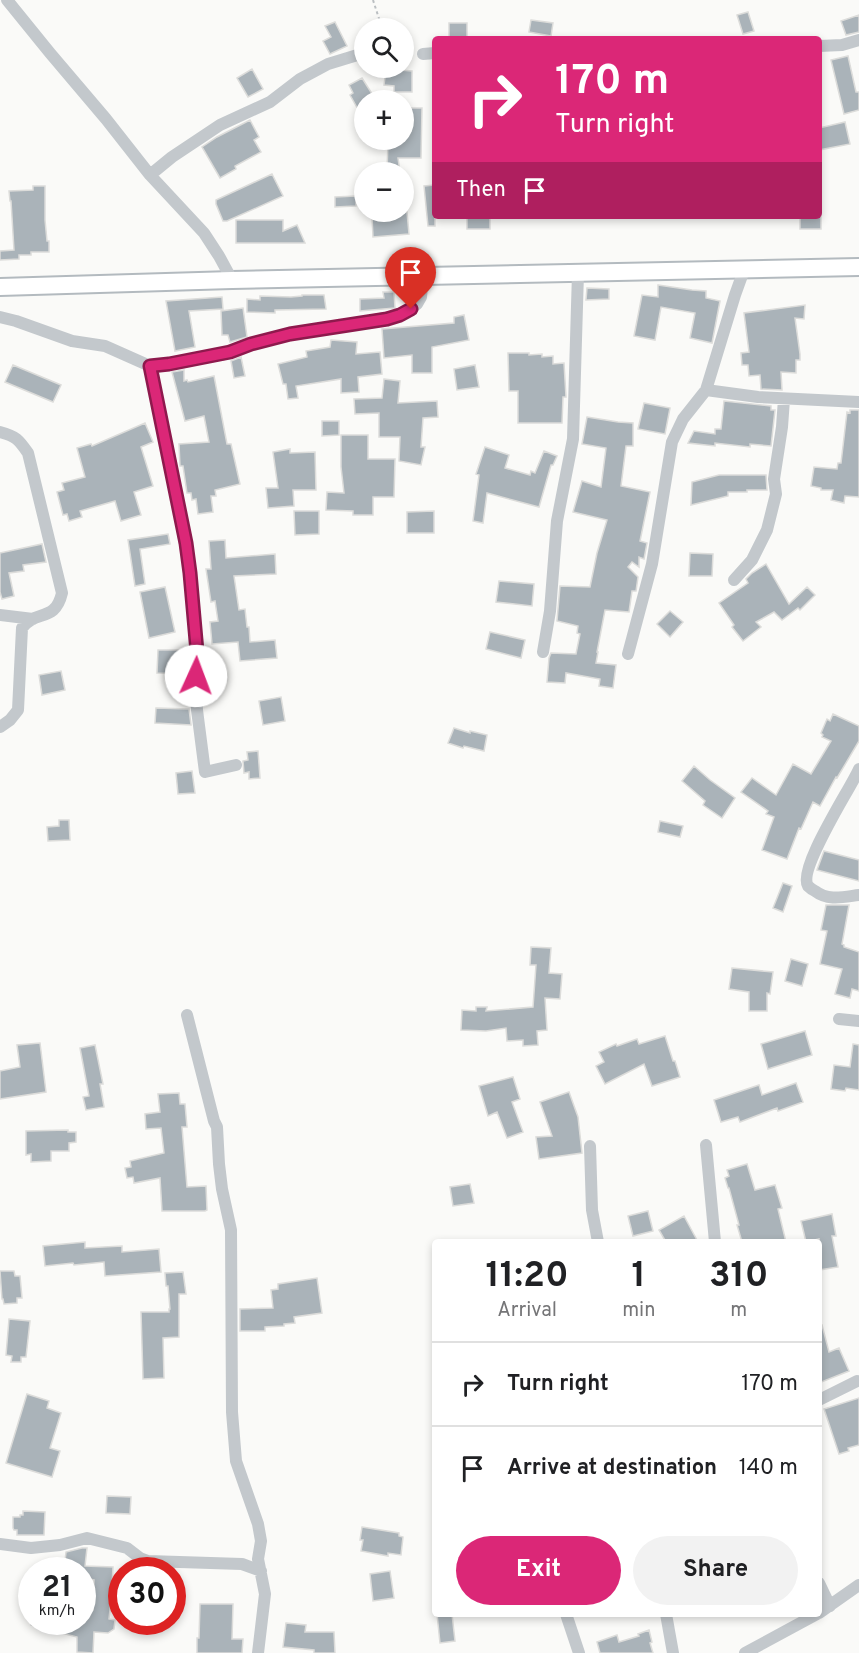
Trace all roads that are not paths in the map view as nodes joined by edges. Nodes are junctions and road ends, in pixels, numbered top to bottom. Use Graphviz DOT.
graph roads {
  1 [pos="7,0"];
  2 [pos="859,40"];
  3 [pos="822,46"];
  4 [pos="354,56"];
  5 [pos="150,175"];
  6 [pos="859,267"];
  7 [pos="744,270"];
  8 [pos="578,273"];
  9 [pos="423,277"];
  10 [pos="232,280"];
  11 [pos="0,287"];
  12 [pos="0,317"];
  13 [pos="150,366"];
  14 [pos="706,390"];
  15 [pos="784,399"];
  16 [pos="859,402"];
  17 [pos="0,432"];
  18 [pos="734,580"];
  19 [pos="0,615"];
  20 [pos="33,619"];
  21 [pos="543,652"];
  22 [pos="628,654"];
  23 [pos="0,727"];
  24 [pos="236,765"];
  25 [pos="859,769"];
  26 [pos="859,895"];
  27 [pos="187,1015"];
  28 [pos="839,1019"];
  29 [pos="859,1021"];
  30 [pos="706,1145"];
  31 [pos="590,1146"];
  32 [pos="597,1239"];
  33 [pos="715,1239"];
  34 [pos="857,1381"];
  35 [pos="822,1398"];
  36 [pos="0,1544"];
  37 [pos="261,1571"];
  38 [pos="859,1585"];
  39 [pos="822,1611"];
  40 [pos="567,1617"];
  41 [pos="666,1617"];
  42 [pos="811,1617"];
  43 [pos="258,1653"];
  44 [pos="579,1653"];
  45 [pos="672,1653"];
  46 [pos="745,1653"];
  1 -- 5 [label="street"];
  2 -- 3 [label="street"];
  4 -- 5 [label="street"];
  5 -- 10 [label="street"];
  6 -- 7 [label="main road"];
  7 -- 8 [label="main road"];
  7 -- 14 [label="street"];
  8 -- 9 [label="main road"];
  8 -- 21 [label="street"];
  9 -- 10 [label="main road"];
  9 -- 13 [label="street"];
  10 -- 11 [label="main road"];
  12 -- 13 [label="street"];
  13 -- 24 [label="street"];
  14 -- 15 [label="street"];
  14 -- 22 [label="street"];
  15 -- 16 [label="street"];
  15 -- 18 [label="street"];
  17 -- 20 [label="street"];
  19 -- 20 [label="street"];
  20 -- 23 [label="street"];
  25 -- 26 [label="street"];
  27 -- 37 [label="street"];
  28 -- 29 [label="street"];
  30 -- 33 [label="street"];
  31 -- 32 [label="street"];
  34 -- 35 [label="street"];
  36 -- 37 [label="street"];
  37 -- 43 [label="street"];
  38 -- 39 [label="street"];
  40 -- 44 [label="street"];
  41 -- 45 [label="street"];
  42 -- 46 [label="street"];
}
